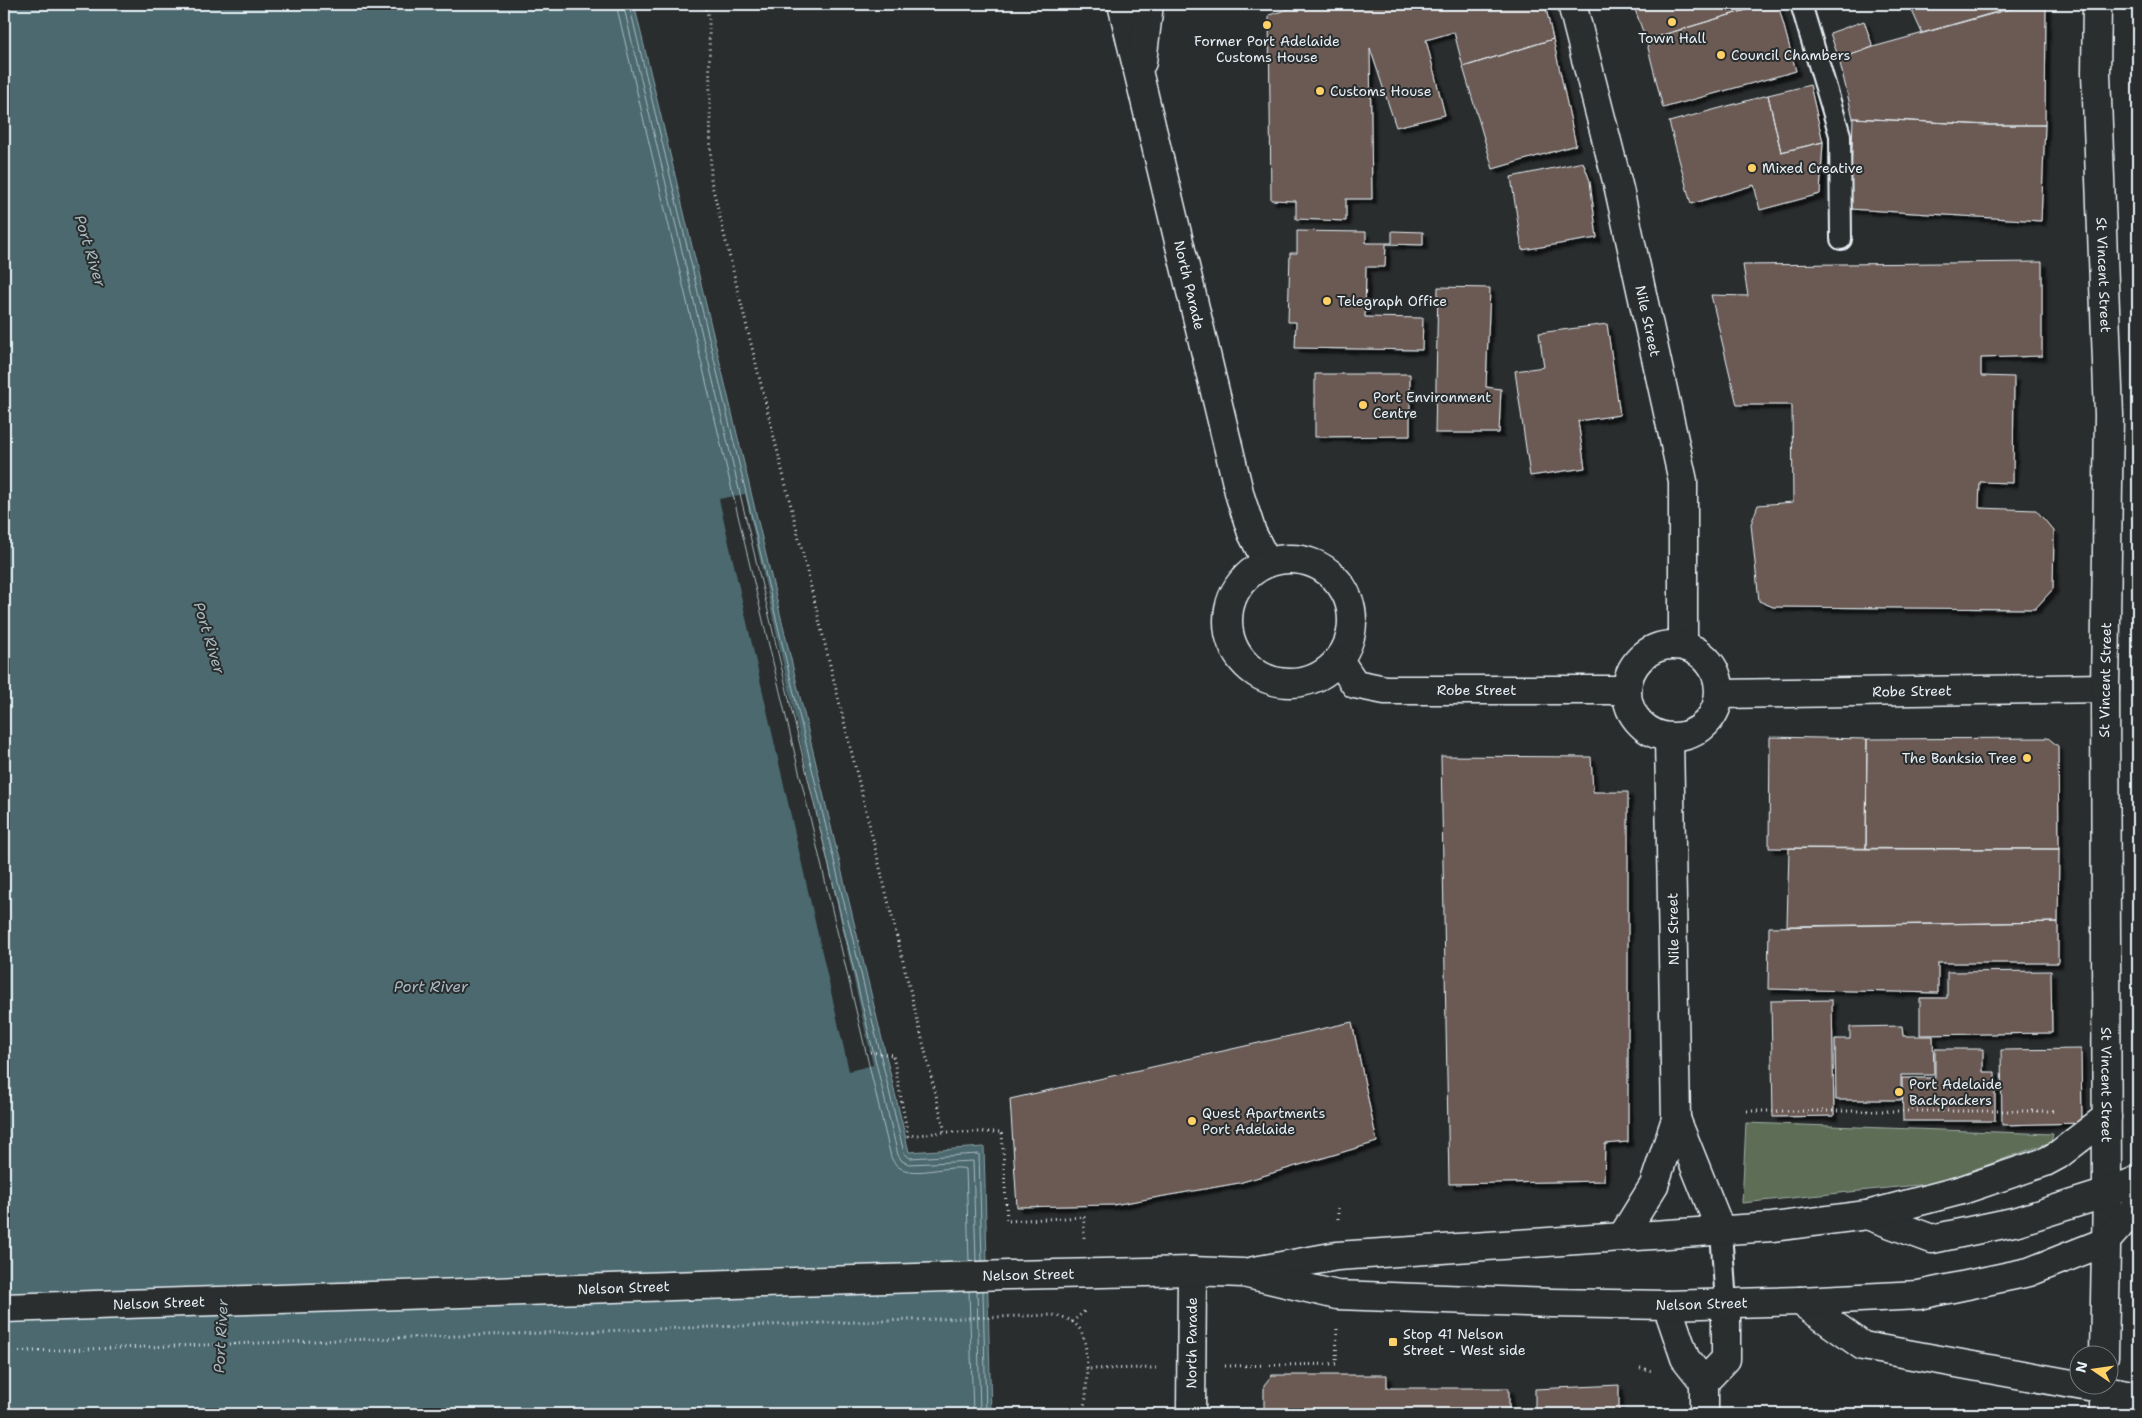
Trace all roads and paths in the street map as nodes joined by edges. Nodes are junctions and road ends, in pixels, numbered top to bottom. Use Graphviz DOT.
graph roads {
  1 [pos="705,4"];
  2 [pos="1122,4"];
  3 [pos="1149,4"];
  4 [pos="1572,4"];
  5 [pos="1801,4"];
  6 [pos="2097,4"];
  7 [pos="1140,78"];
  8 [pos="1841,240"];
  9 [pos="1267,563"];
  10 [pos="1683,645"];
  11 [pos="1339,660"];
  12 [pos="2105,688"];
  13 [pos="1627,690"];
  14 [pos="1720,694"];
  15 [pos="1669,738"];
  16 [pos="870,1052"];
  17 [pos="2059,1111"];
  18 [pos="1747,1112"];
  19 [pos="2107,1117"];
  20 [pos="1676,1119"];
  21 [pos="945,1132"];
  22 [pos="2138,1180"];
  23 [pos="2107,1194"];
  24 [pos="2138,1205"];
  25 [pos="1867,1215"];
  26 [pos="1722,1231"];
  27 [pos="1622,1237"];
  28 [pos="1084,1241"];
  29 [pos="2105,1242"];
  30 [pos="1192,1271"];
  31 [pos="1242,1273"];
  32 [pos="1800,1301"];
  33 [pos="1726,1304"];
  34 [pos="1668,1305"];
  35 [pos="4,1308"];
  36 [pos="1089,1308"];
  37 [pos="1072,1322"];
  38 [pos="1337,1326"];
  39 [pos="2104,1346"];
  40 [pos="4,1352"];
  41 [pos="1228,1366"];
  42 [pos="1087,1368"];
  43 [pos="1160,1368"];
  44 [pos="1704,1382"];
  45 [pos="2138,1396"];
  46 [pos="2104,1397"];
  47 [pos="1082,1414"];
  48 [pos="1192,1414"];
  49 [pos="1704,1414"];
  1 -- 21 [label="path"];
  2 -- 7 [label="main road, North Parade"];
  3 -- 7 [label="main road"];
  4 -- 10 [label="main road, Nile Street"];
  5 -- 8 [label="lane"];
  6 -- 12 [label="main road, St Vincent Street"];
  7 -- 9 [label="main road, North Parade"];
  9 -- 11 [label="main road"];
  9 -- 11 [label="main road"];
  10 -- 13 [label="main road"];
  10 -- 14 [label="main road"];
  11 -- 13 [label="main road, Robe Street"];
  12 -- 14 [label="main road, Robe Street"];
  12 -- 19 [label="main road, St Vincent Street"];
  13 -- 15 [label="main road"];
  14 -- 15 [label="main road"];
  15 -- 20 [label="main road, Nile Street"];
  16 -- 21 [label="path"];
  17 -- 18 [label="path"];
  19 -- 23 [label="main road, St Vincent Street"];
  19 -- 25 [label="main road"];
  20 -- 26 [label="main road, Nile Street"];
  20 -- 27 [label="main road, Nile Street"];
  21 -- 28 [label="path"];
  22 -- 23 [label="main road, Nelson Street"];
  23 -- 25 [label="main road, Nelson Street"];
  23 -- 29 [label="main road, St Vincent Street"];
  24 -- 29 [label="main road, Nelson Street"];
  25 -- 26 [label="main road, Nelson Street"];
  26 -- 27 [label="main road, Nelson Street"];
  26 -- 33 [label="lane"];
  27 -- 31 [label="main road, Nelson Street"];
  29 -- 32 [label="main road, Nelson Street"];
  29 -- 39 [label="main road, St Vincent Street"];
  30 -- 31 [label="main road, Nelson Street"];
  30 -- 35 [label="main road, Nelson Street"];
  30 -- 48 [label="main road, North Parade"];
  31 -- 34 [label="main road, Nelson Street"];
  32 -- 33 [label="main road, Nelson Street"];
  32 -- 46 [label="main road"];
  33 -- 34 [label="main road, Nelson Street"];
  33 -- 44 [label="main road"];
  34 -- 44 [label="main road"];
  36 -- 37 [label="path"];
  37 -- 40 [label="path"];
  37 -- 42 [label="path"];
  38 -- 41 [label="path"];
  42 -- 43 [label="path"];
  42 -- 47 [label="path"];
  44 -- 49 [label="main road"];
  45 -- 46 [label="main road"];
}
